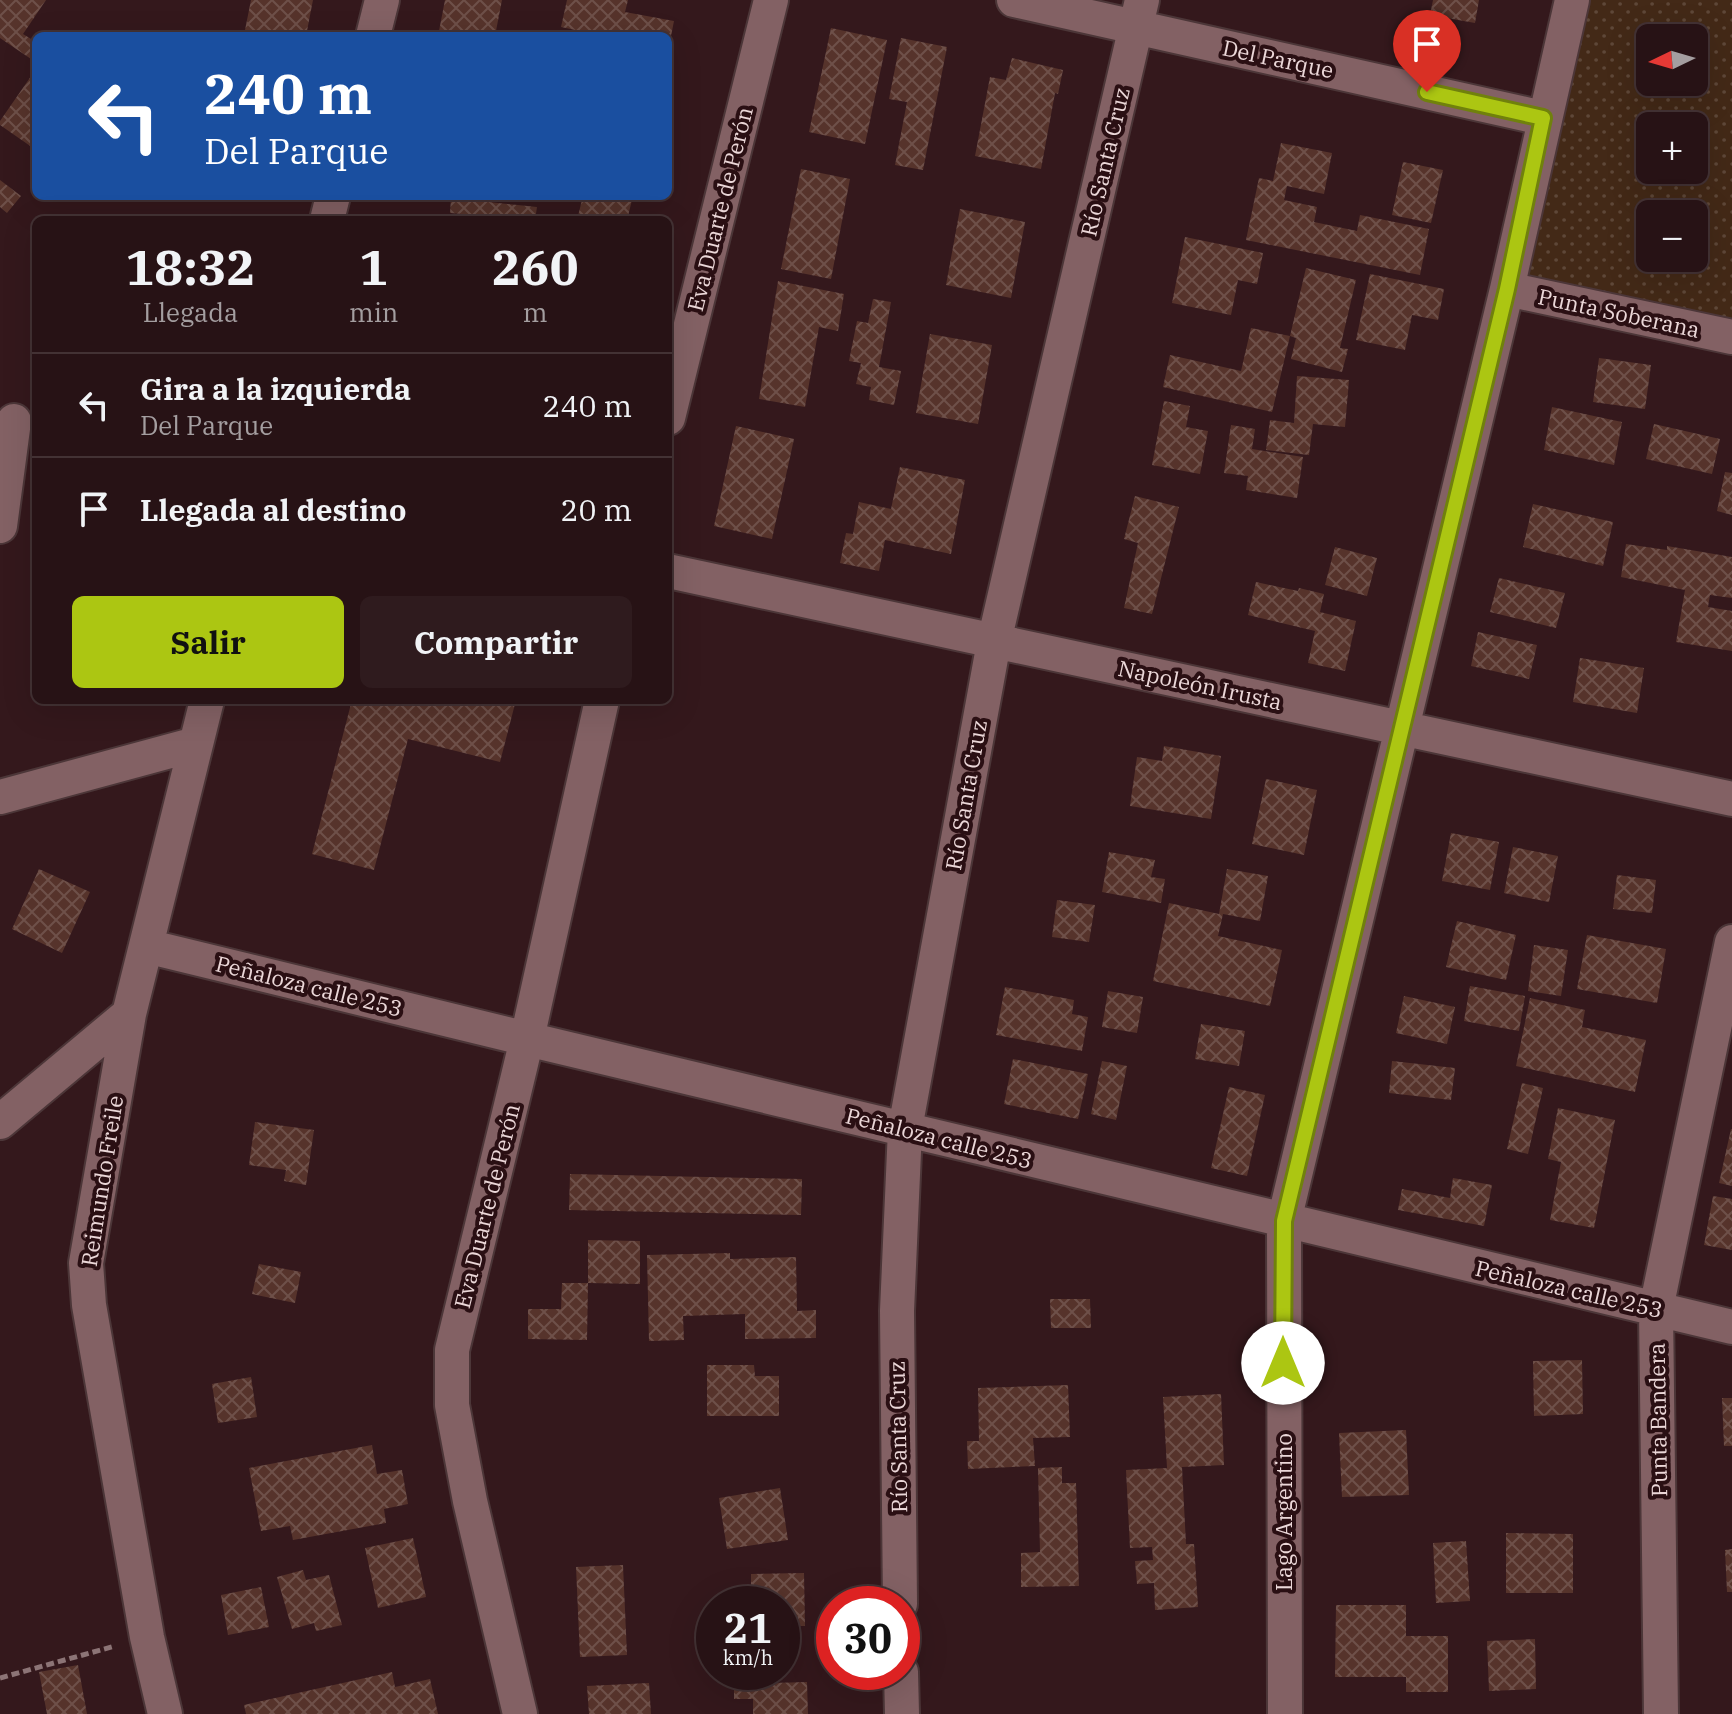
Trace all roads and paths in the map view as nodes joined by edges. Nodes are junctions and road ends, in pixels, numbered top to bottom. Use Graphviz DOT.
graph roads {
  1 [pos="382,0"];
  2 [pos="771,0"];
  3 [pos="1014,0"];
  4 [pos="1572,0"];
  5 [pos="1139,14"];
  6 [pos="374,32"];
  7 [pos="1543,118"];
  8 [pos="1507,289"];
  9 [pos="1732,337"];
  10 [pos="672,402"];
  11 [pos="17,422"];
  12 [pos="0,526"];
  13 [pos="672,572"];
  14 [pos="994,642"];
  15 [pos="206,704"];
  16 [pos="601,704"];
  17 [pos="1403,728"];
  18 [pos="196,744"];
  19 [pos="0,797"];
  20 [pos="1732,799"];
  21 [pos="1732,942"];
  22 [pos="146,946"];
  23 [pos="129,1014"];
  24 [pos="527,1039"];
  25 [pos="0,1122"];
  26 [pos="905,1129"];
  27 [pos="1284,1221"];
  28 [pos="1656,1309"];
  29 [pos="1732,1327"];
  30 [pos="900,1586"];
  31 [pos="147,1637"];
  32 [pos="0,1678"];
  33 [pos="901,1690"];
  34 [pos="165,1714"];
  35 [pos="520,1714"];
  36 [pos="902,1714"];
  37 [pos="1285,1714"];
  38 [pos="1661,1714"];
  1 -- 6 [label="street"];
  2 -- 10 [label="street, Eva Duarte de Perón"];
  3 -- 5 [label="street, Del Parque"];
  4 -- 7 [label="street, Lago Argentino"];
  5 -- 7 [label="street, Del Parque"];
  5 -- 14 [label="street, Río Santa Cruz"];
  7 -- 8 [label="street, Lago Argentino"];
  8 -- 9 [label="street, Punta Soberana"];
  8 -- 17 [label="street, Lago Argentino"];
  11 -- 12 [label="street"];
  13 -- 14 [label="street, Napoleón Irusta"];
  14 -- 17 [label="street, Napoleón Irusta"];
  14 -- 26 [label="street, Río Santa Cruz"];
  15 -- 18 [label="street, Reimundo Freile"];
  16 -- 24 [label="street, Eva Duarte de Perón"];
  17 -- 20 [label="street, Napoleón Irusta"];
  17 -- 27 [label="street, Lago Argentino"];
  18 -- 19 [label="street"];
  18 -- 22 [label="street, Reimundo Freile"];
  21 -- 28 [label="street, Punta Bandera"];
  22 -- 23 [label="street, Reimundo Freile"];
  22 -- 24 [label="street, Peñaloza calle 253"];
  23 -- 25 [label="street"];
  23 -- 31 [label="street, Reimundo Freile"];
  24 -- 26 [label="street, Peñaloza calle 253"];
  24 -- 35 [label="street, Eva Duarte de Perón"];
  26 -- 27 [label="street, Peñaloza calle 253"];
  26 -- 30 [label="street, Río Santa Cruz"];
  27 -- 28 [label="street, Peñaloza calle 253"];
  27 -- 37 [label="street, Lago Argentino"];
  28 -- 29 [label="street, Peñaloza calle 253"];
  28 -- 38 [label="street, Punta Bandera"];
  31 -- 32 [label="path"];
  31 -- 34 [label="street, Reimundo Freile"];
  33 -- 36 [label="street"];
}
